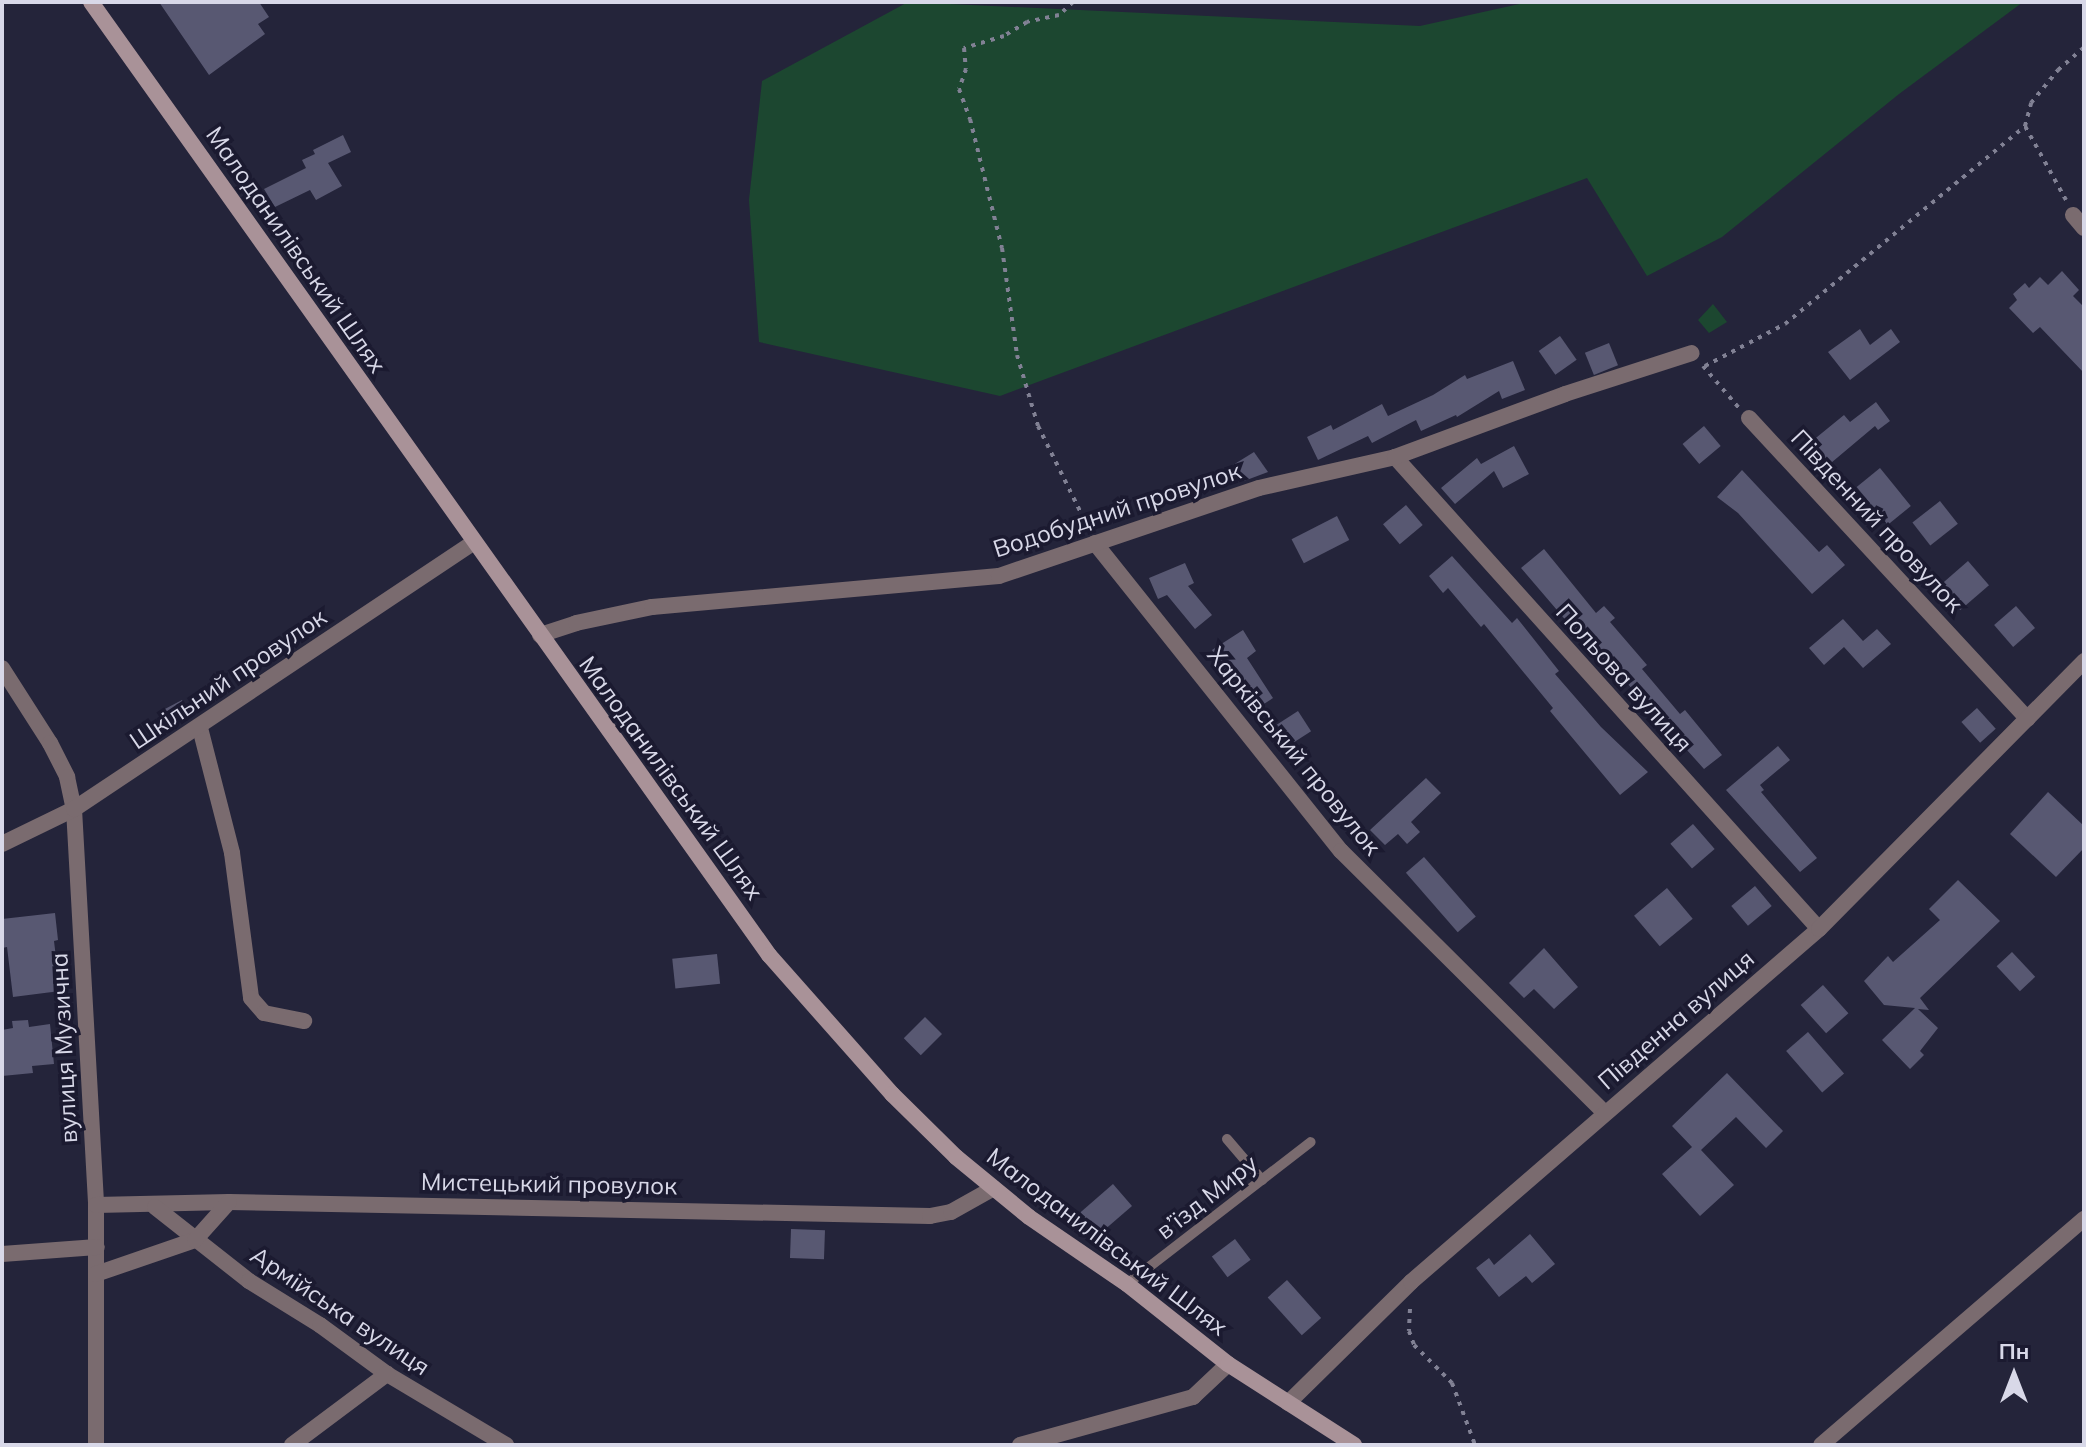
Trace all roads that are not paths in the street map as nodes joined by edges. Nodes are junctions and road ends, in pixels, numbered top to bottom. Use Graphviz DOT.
graph roads {
  1 [pos="91,2"];
  2 [pos="1692,353"];
  3 [pos="1749,418"];
  4 [pos="1395,457"];
  5 [pos="473,543"];
  6 [pos="1095,543"];
  7 [pos="540,635"];
  8 [pos="2084,661"];
  9 [pos="2,668"];
  10 [pos="2028,719"];
  11 [pos="200,728"];
  12 [pos="74,809"];
  13 [pos="2,844"];
  14 [pos="1819,929"];
  15 [pos="304,1021"];
  16 [pos="1605,1113"];
  17 [pos="1227,1139"];
  18 [pos="1311,1142"];
  19 [pos="1262,1180"];
  20 [pos="994,1188"];
  21 [pos="229,1202"];
  22 [pos="96,1205"];
  23 [pos="155,1207"];
  24 [pos="2084,1219"];
  25 [pos="195,1240"];
  26 [pos="97,1247"];
  27 [pos="2,1254"];
  28 [pos="96,1274"];
  29 [pos="1127,1284"];
  30 [pos="1228,1364"];
  31 [pos="387,1374"];
  32 [pos="1288,1403"];
  33 [pos="96,1445"];
  34 [pos="292,1445"];
  35 [pos="506,1445"];
  36 [pos="1020,1445"];
  37 [pos="1354,1445"];
  38 [pos="1821,1445"];
  1 -- 5 [label="main road, Малоданилівський Шлях"];
  2 -- 4 [label="street, Водобудний провулок"];
  3 -- 10 [label="street, Південний провулок"];
  4 -- 6 [label="street, Водобудний провулок"];
  4 -- 14 [label="street, Польова вулиця"];
  5 -- 7 [label="main road, Малоданилівський Шлях"];
  5 -- 11 [label="street, Шкільний провулок"];
  6 -- 7 [label="street, Водобудний провулок"];
  6 -- 16 [label="street, Харківський провулок"];
  7 -- 20 [label="main road, Малоданилівський Шлях"];
  8 -- 10 [label="street, Південна вулиця"];
  9 -- 12 [label="street, вулиця Музична"];
  10 -- 14 [label="street, Південна вулиця"];
  11 -- 12 [label="street, Шкільний провулок"];
  11 -- 15 [label="street"];
  12 -- 13 [label="street, Шкільний провулок"];
  12 -- 22 [label="street, вулиця Музична"];
  14 -- 16 [label="street, Південна вулиця"];
  16 -- 32 [label="street, Південна вулиця"];
  17 -- 19 [label="lane"];
  18 -- 19 [label="lane, в’їзд Миру"];
  19 -- 29 [label="lane, в’їзд Миру"];
  20 -- 21 [label="street, Мистецький провулок"];
  20 -- 29 [label="main road, Малоданилівський Шлях"];
  21 -- 23 [label="street, Мистецький провулок"];
  21 -- 25 [label="street"];
  22 -- 23 [label="street, Мистецький провулок"];
  22 -- 26 [label="street, вулиця Музична"];
  23 -- 25 [label="street, Армійська вулиця"];
  24 -- 38 [label="street"];
  25 -- 28 [label="street"];
  25 -- 31 [label="street, Армійська вулиця"];
  26 -- 27 [label="street"];
  26 -- 28 [label="street, вулиця Музична"];
  28 -- 33 [label="street, вулиця Музична"];
  29 -- 30 [label="main road, Малоданилівський Шлях"];
  30 -- 32 [label="main road, Малоданилівський Шлях"];
  30 -- 36 [label="street"];
  31 -- 34 [label="street"];
  31 -- 35 [label="street, Армійська вулиця"];
  32 -- 37 [label="main road, Малоданилівський Шлях"];
}
